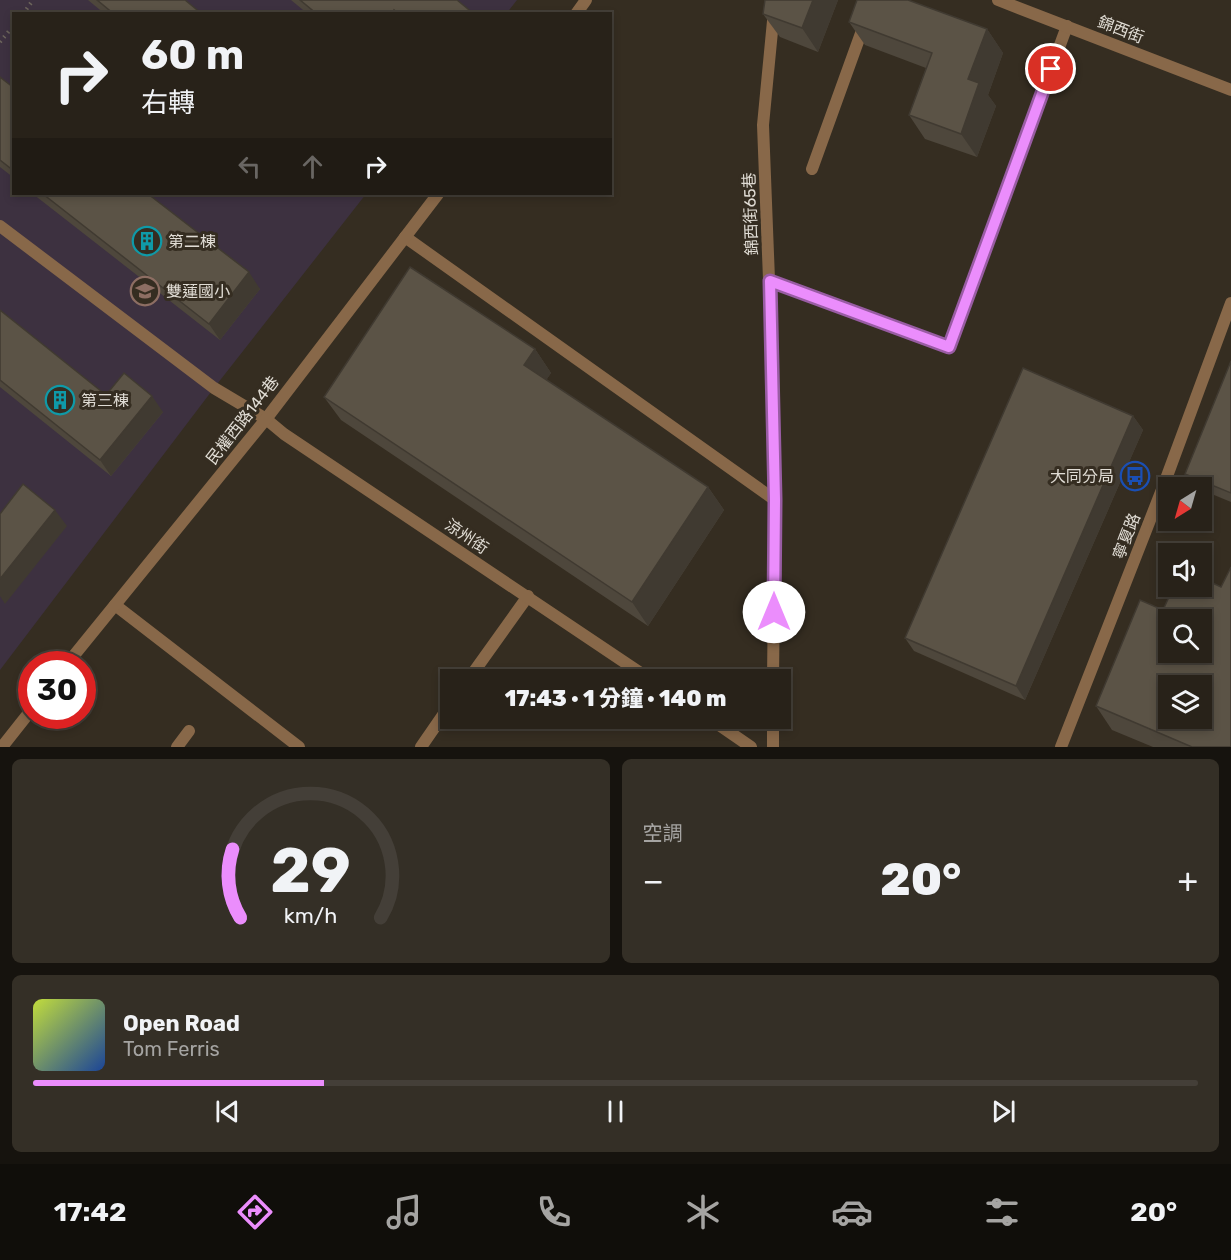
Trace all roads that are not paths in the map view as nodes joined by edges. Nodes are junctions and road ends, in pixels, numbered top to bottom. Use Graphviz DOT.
graph roads {
  1 [pos="775,0"];
  2 [pos="873,0"];
  3 [pos="998,0"];
  4 [pos="1067,26"];
  5 [pos="1231,90"];
  6 [pos="812,169"];
  7 [pos="437,195"];
  8 [pos="0,226"];
  9 [pos="405,237"];
  10 [pos="770,281"];
  11 [pos="1231,303"];
  12 [pos="266,419"];
  13 [pos="775,500"];
  14 [pos="528,596"];
  15 [pos="115,605"];
  16 [pos="78,651"];
  17 [pos="476,669"];
  18 [pos="635,669"];
  19 [pos="773,669"];
  20 [pos="440,719"];
  21 [pos="18,727"];
  22 [pos="725,729"];
  23 [pos="773,729"];
  24 [pos="189,731"];
  25 [pos="2,747"];
  26 [pos="177,747"];
  27 [pos="298,747"];
  28 [pos="420,747"];
  29 [pos="751,747"];
  30 [pos="773,747"];
  31 [pos="1061,747"];
  1 -- 10 [label="street, 錦西街65巷"];
  2 -- 6 [label="street"];
  3 -- 4 [label="street, 錦西街"];
  4 -- 5 [label="street, 錦西街"];
  4 -- 10 [label="street"];
  7 -- 9 [label="street, 民權西路144巷"];
  8 -- 12 [label="street, 涼州街"];
  9 -- 12 [label="street, 民權西路144巷"];
  9 -- 13 [label="street"];
  10 -- 13 [label="street, 錦西街65巷"];
  11 -- 31 [label="street, 寧夏路"];
  12 -- 14 [label="street, 涼州街"];
  12 -- 15 [label="street, 民權西路144巷"];
  13 -- 19 [label="street, 錦西街65巷"];
  14 -- 17 [label="street"];
  14 -- 18 [label="street, 涼州街"];
  15 -- 16 [label="street, 民權西路144巷"];
  15 -- 27 [label="street"];
  20 -- 28 [label="street"];
  21 -- 25 [label="street"];
  22 -- 29 [label="street"];
  23 -- 30 [label="street"];
  24 -- 26 [label="street"];
}
